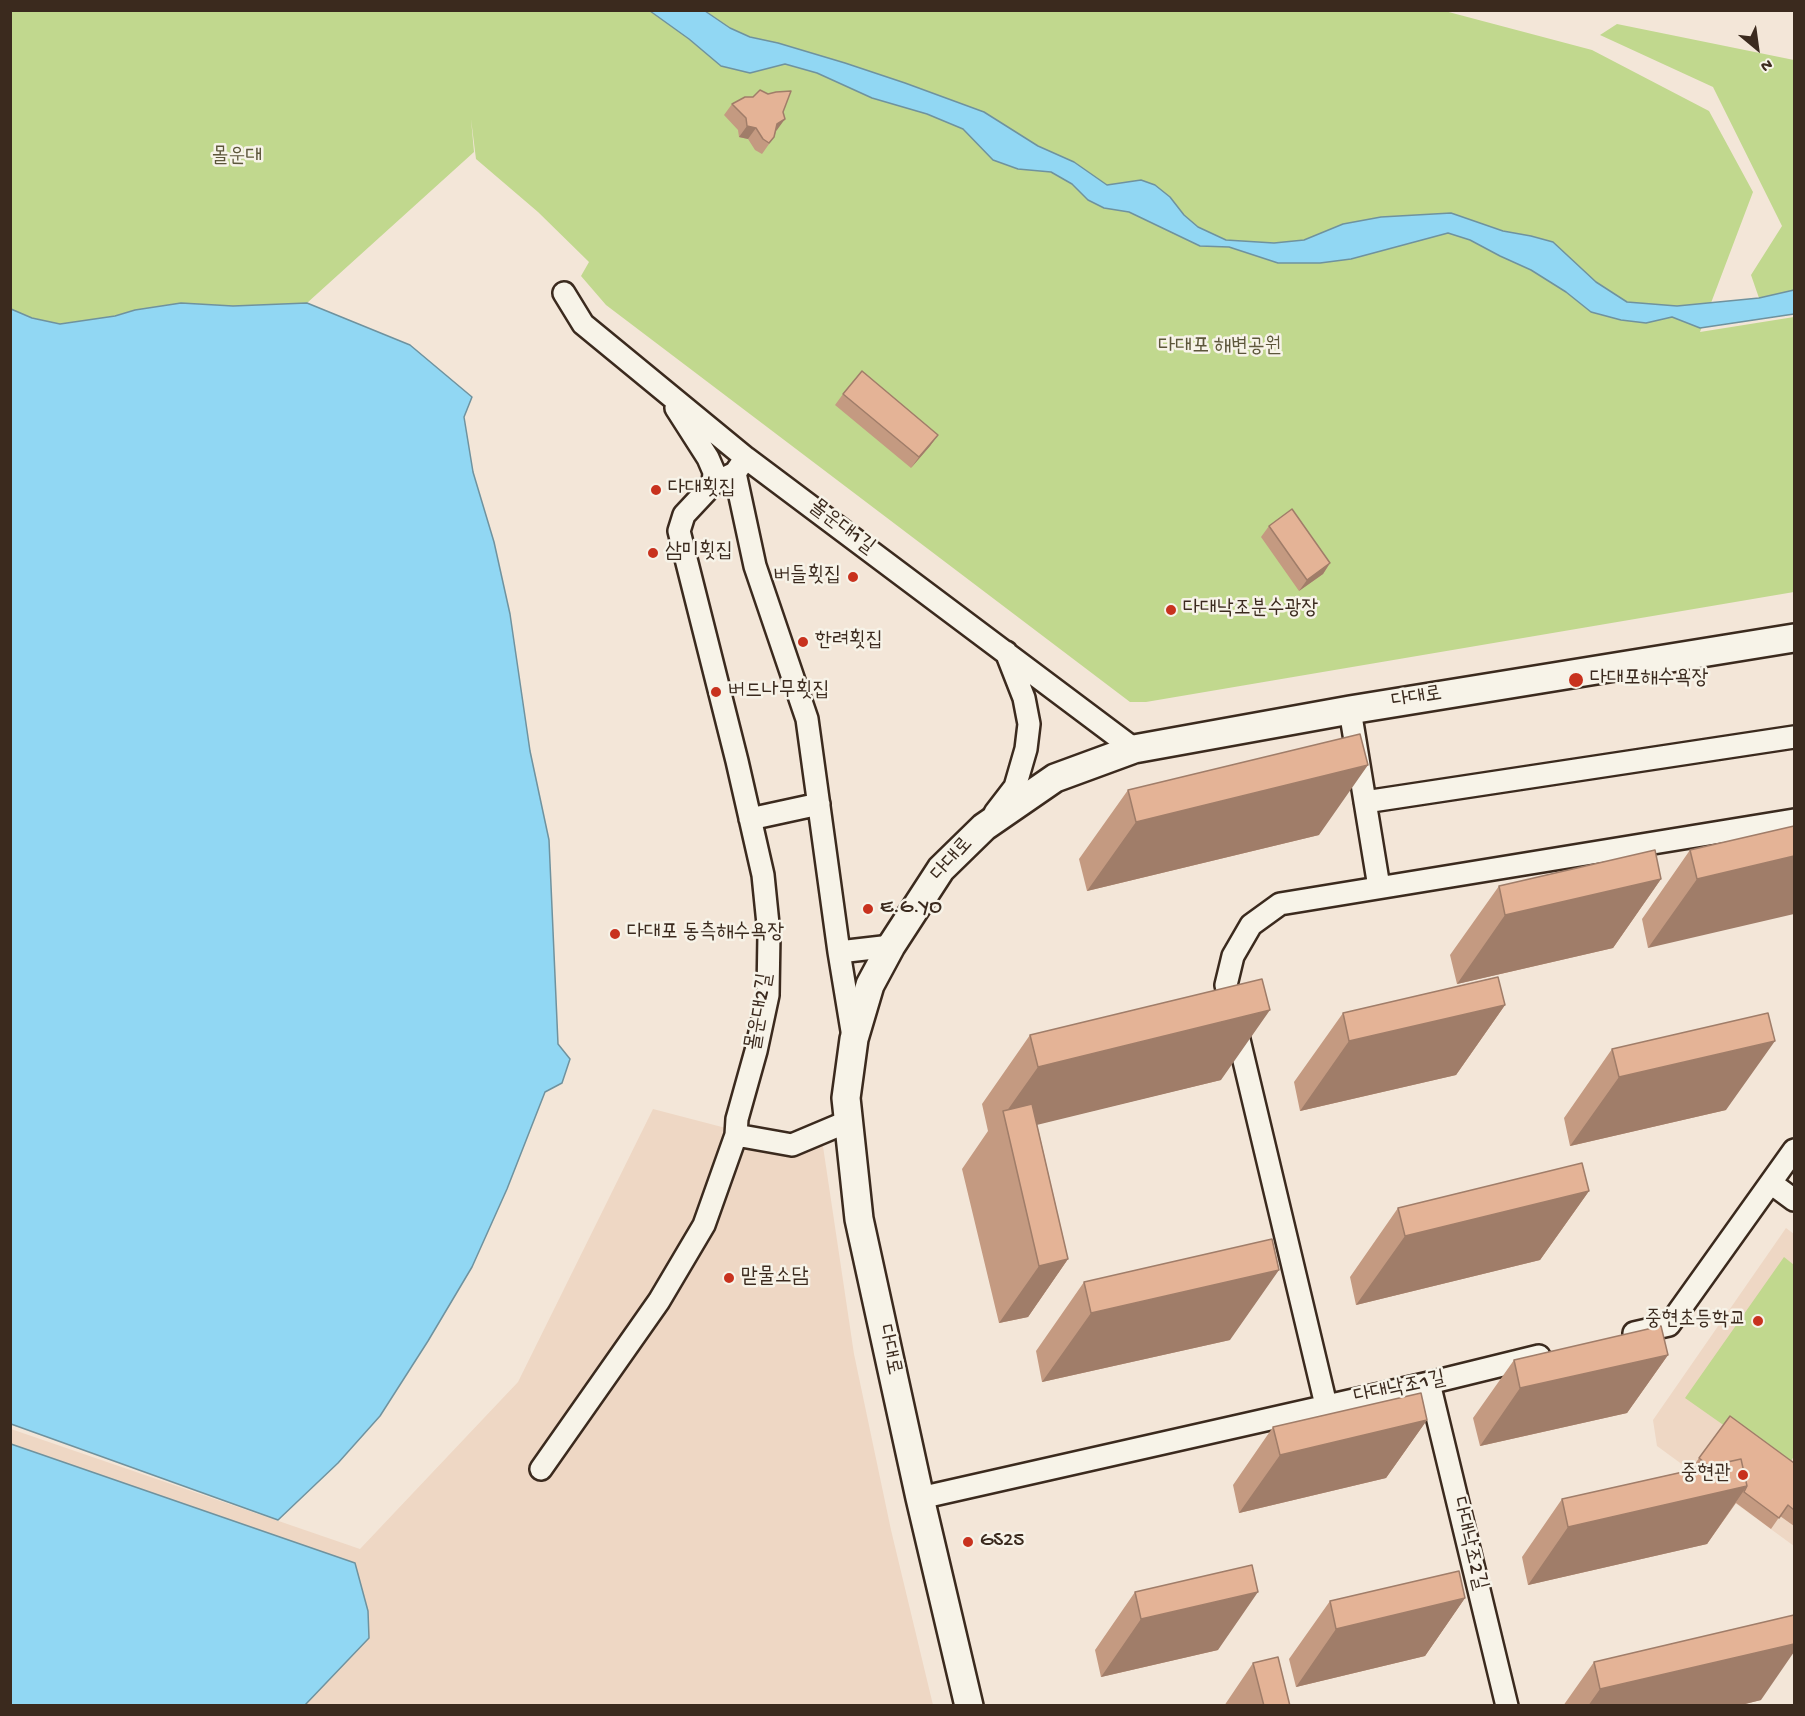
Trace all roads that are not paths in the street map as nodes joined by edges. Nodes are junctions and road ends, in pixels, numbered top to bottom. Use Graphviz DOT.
graph roads {
  1 [pos="564,293"];
  2 [pos="665,391"];
  3 [pos="740,465"];
  4 [pos="714,484"];
  5 [pos="1794,638"];
  6 [pos="1006,652"];
  7 [pos="1350,710"];
  8 [pos="1794,737"];
  9 [pos="1134,749"];
  10 [pos="1365,802"];
  11 [pos="819,804"];
  12 [pos="750,819"];
  13 [pos="1794,820"];
  14 [pos="984,826"];
  15 [pos="1379,887"];
  16 [pos="891,946"];
  17 [pos="839,952"];
  18 [pos="854,1040"];
  19 [pos="849,1121"];
  20 [pos="736,1135"];
  21 [pos="1794,1150"];
  22 [pos="1772,1183"];
  23 [pos="1794,1200"];
  24 [pos="1619,1337"];
  25 [pos="1563,1351"];
  26 [pos="1429,1383"];
  27 [pos="1326,1405"];
  28 [pos="541,1469"];
  29 [pos="920,1498"];
  30 [pos="969,1706"];
  31 [pos="1507,1706"];
  1 -- 2 [label="street, 몰운대1길"];
  2 -- 3 [label="street, 몰운대1길"];
  2 -- 4 [label="street"];
  3 -- 4 [label="street, 몰운대2길"];
  3 -- 6 [label="street, 몰운대1길"];
  3 -- 11 [label="street"];
  4 -- 12 [label="street, 몰운대2길"];
  5 -- 7 [label="main road, 다대로"];
  6 -- 9 [label="street, 몰운대1길"];
  6 -- 14 [label="street"];
  7 -- 9 [label="main road, 다대로"];
  7 -- 10 [label="street"];
  8 -- 10 [label="street"];
  9 -- 14 [label="main road, 다대로"];
  10 -- 15 [label="street"];
  11 -- 12 [label="street"];
  11 -- 17 [label="street"];
  12 -- 20 [label="street, 몰운대2길"];
  13 -- 15 [label="street"];
  14 -- 16 [label="main road, 다대로"];
  15 -- 27 [label="street"];
  16 -- 17 [label="street"];
  16 -- 18 [label="main road, 다대로"];
  17 -- 18 [label="street"];
  18 -- 19 [label="main road, 다대로"];
  19 -- 20 [label="street"];
  19 -- 29 [label="main road, 다대로"];
  20 -- 28 [label="street, 몰운대2길"];
  21 -- 22 [label="street"];
  22 -- 23 [label="street"];
  22 -- 24 [label="street"];
  25 -- 26 [label="street, 다대낙조1길"];
  26 -- 27 [label="street, 다대낙조1길"];
  26 -- 31 [label="street, 다대낙조2길"];
  27 -- 29 [label="street, 다대낙조1길"];
  29 -- 30 [label="main road, 다대로"];
}
